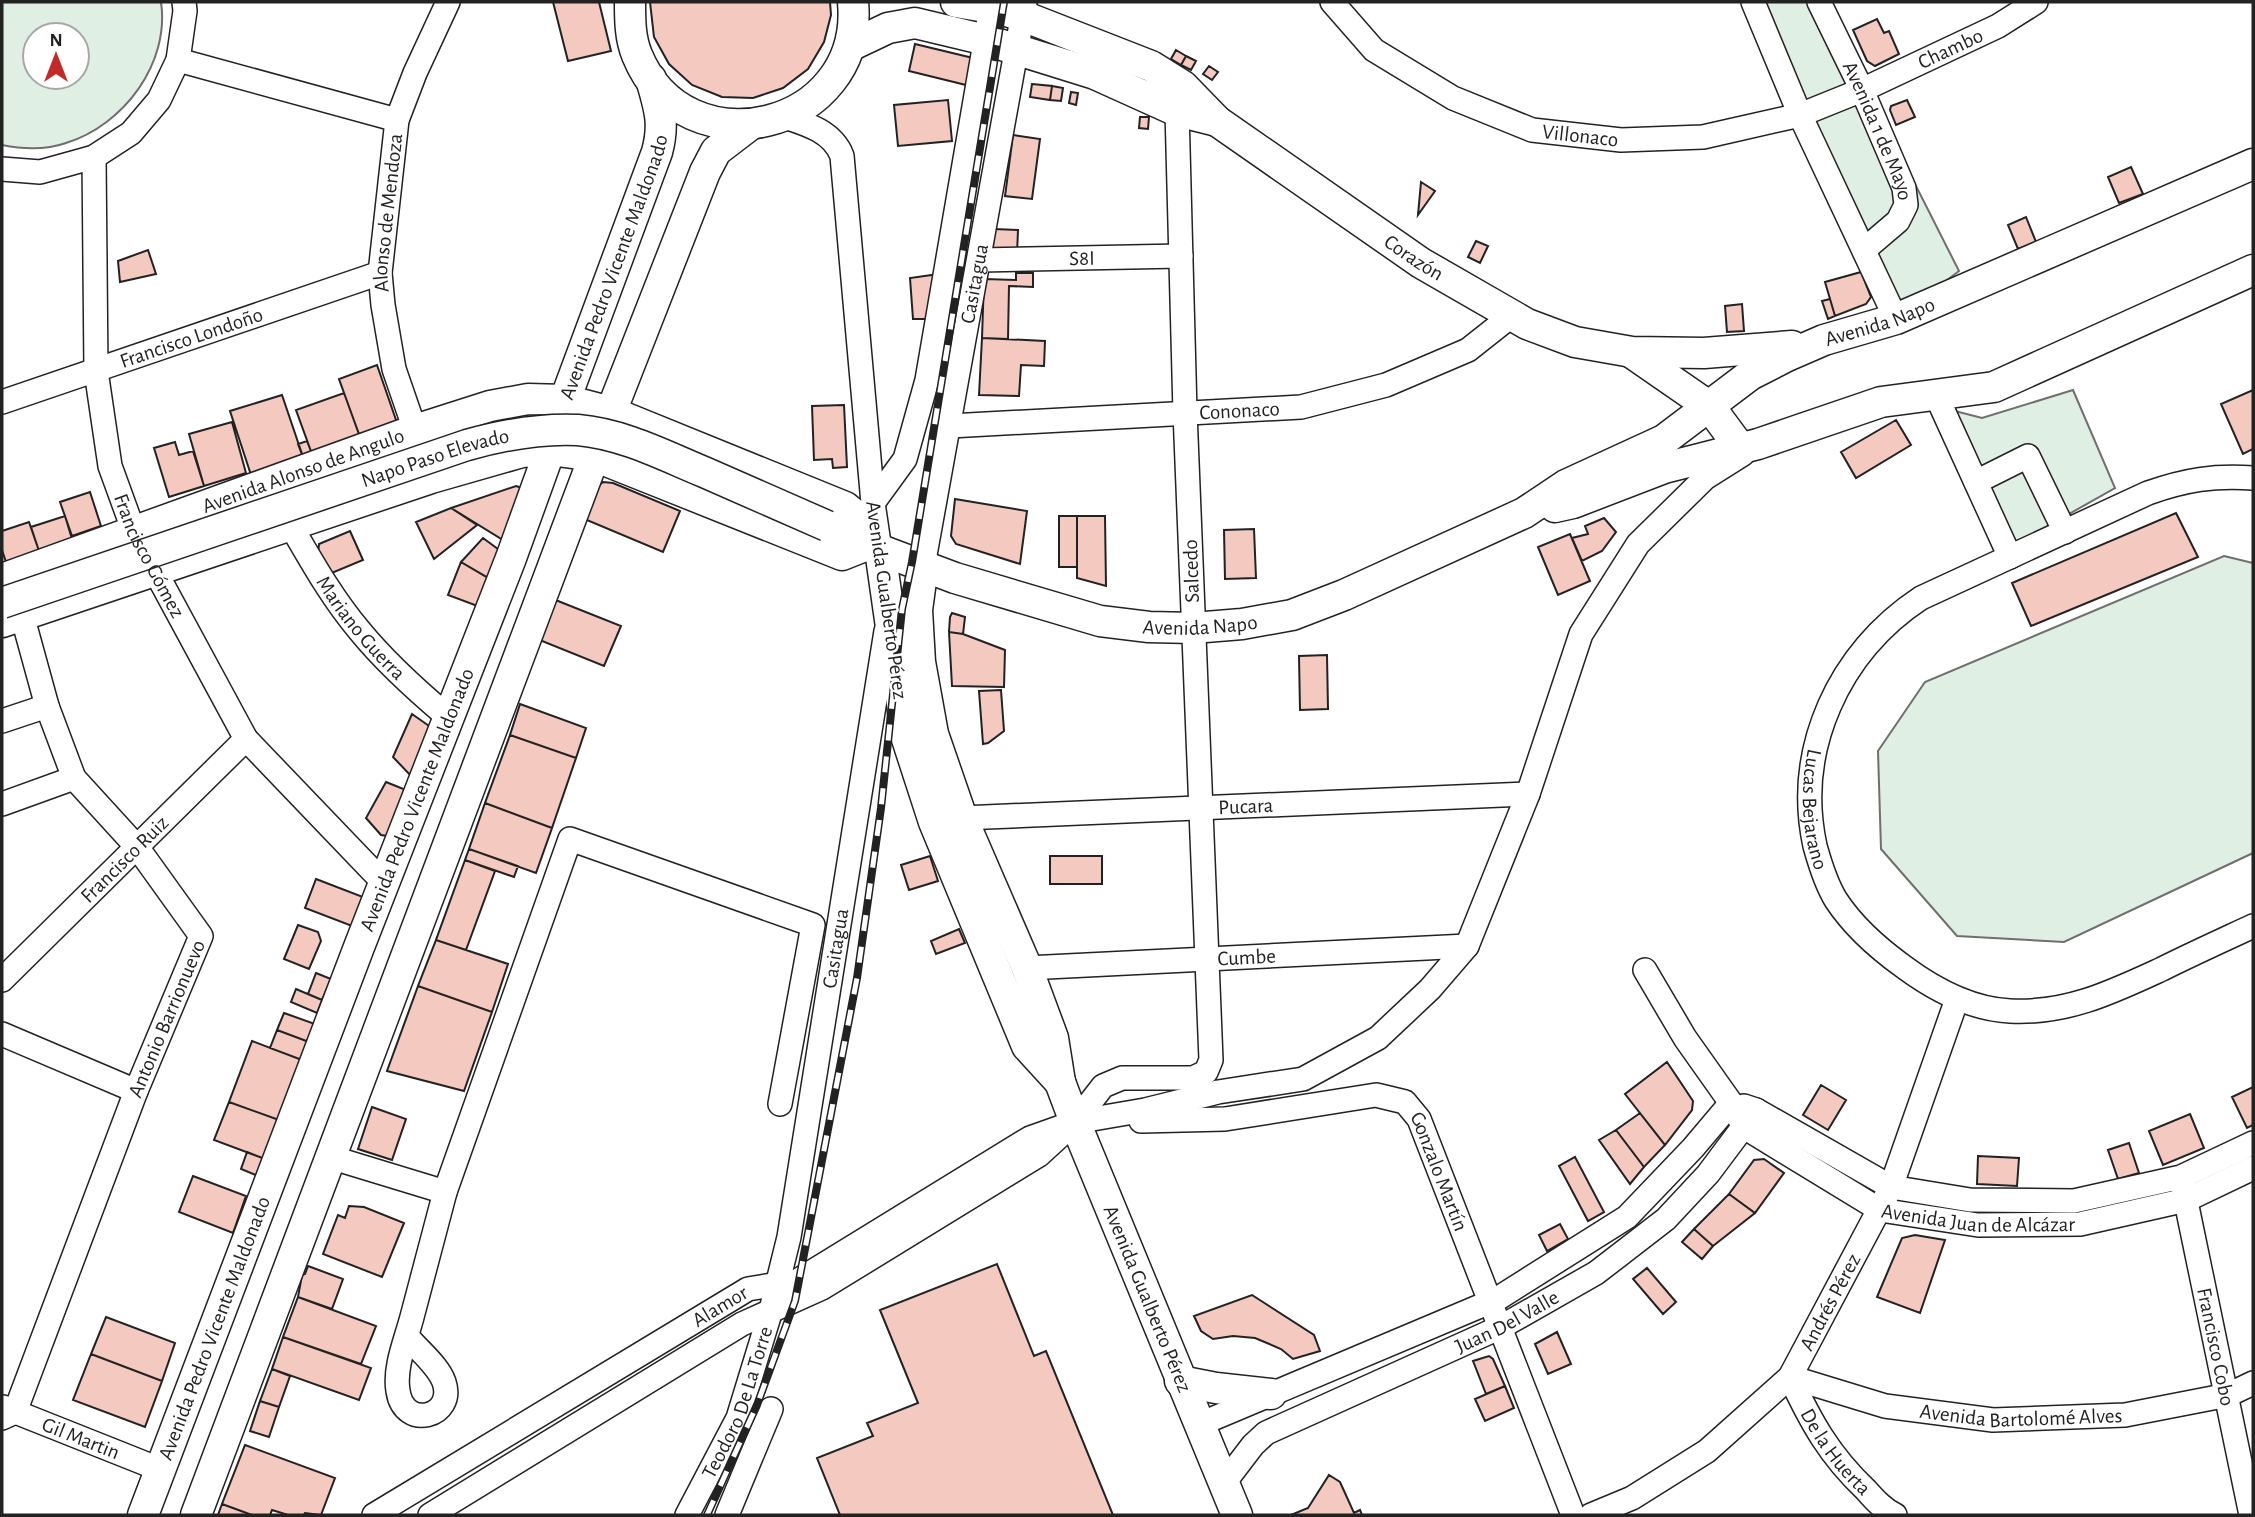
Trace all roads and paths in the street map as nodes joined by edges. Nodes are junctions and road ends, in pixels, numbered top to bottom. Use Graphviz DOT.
graph roads {
  1 [pos="184,2"];
  2 [pos="448,2"];
  3 [pos="630,2"];
  4 [pos="853,2"];
  5 [pos="956,2"];
  6 [pos="1332,2"];
  7 [pos="1753,2"];
  8 [pos="1819,2"];
  9 [pos="2036,2"];
  10 [pos="991,5"];
  11 [pos="1024,9"];
  12 [pos="986,40"];
  13 [pos="850,46"];
  14 [pos="1017,50"];
  15 [pos="178,61"];
  16 [pos="651,79"];
  17 [pos="1863,90"];
  18 [pos="1177,111"];
  19 [pos="1800,115"];
  20 [pos="785,117"];
  21 [pos="397,120"];
  22 [pos="1217,121"];
  23 [pos="750,125"];
  24 [pos="94,157"];
  25 [pos="2253,164"];
  26 [pos="2,169"];
  27 [pos="1864,250"];
  28 [pos="1181,256"];
  29 [pos="980,260"];
  30 [pos="2253,270"];
  31 [pos="380,273"];
  32 [pos="1511,316"];
  33 [pos="1896,319"];
  34 [pos="1824,340"];
  35 [pos="1632,352"];
  36 [pos="96,371"];
  37 [pos="1937,395"];
  38 [pos="565,400"];
  39 [pos="2,402"];
  40 [pos="1710,407"];
  41 [pos="611,412"];
  42 [pos="1185,412"];
  43 [pos="950,426"];
  44 [pos="415,430"];
  45 [pos="1749,447"];
  46 [pos="550,450"];
  47 [pos="594,456"];
  48 [pos="2253,478"];
  49 [pos="1976,482"];
  50 [pos="873,503"];
  51 [pos="1524,513"];
  52 [pos="291,526"];
  53 [pos="134,532"];
  54 [pos="2065,532"];
  55 [pos="863,550"];
  56 [pos="2010,557"];
  57 [pos="923,566"];
  58 [pos="153,571"];
  59 [pos="2,579"];
  60 [pos="8,613"];
  61 [pos="888,615"];
  62 [pos="1193,628"];
  63 [pos="47,706"];
  64 [pos="447,717"];
  65 [pos="2,721"];
  66 [pos="246,739"];
  67 [pos="74,778"];
  68 [pos="1528,793"];
  69 [pos="2,804"];
  70 [pos="1200,808"];
  71 [pos="962,818"];
  72 [pos="137,847"];
  73 [pos="384,883"];
  74 [pos="2253,926"];
  75 [pos="1467,946"];
  76 [pos="1206,961"];
  77 [pos="1027,968"];
  78 [pos="1645,970"];
  79 [pos="2,980"];
  80 [pos="1957,999"];
  81 [pos="2,1034"];
  82 [pos="1206,1072"];
  83 [pos="1060,1082"];
  84 [pos="136,1091"];
  85 [pos="1731,1102"];
  86 [pos="780,1104"];
  87 [pos="1750,1118"];
  88 [pos="1075,1122"];
  89 [pos="2253,1143"];
  90 [pos="330,1157"];
  91 [pos="2253,1168"];
  92 [pos="2181,1177"];
  93 [pos="1891,1187"];
  94 [pos="445,1192"];
  95 [pos="2186,1199"];
  96 [pos="1880,1210"];
  97 [pos="778,1283"];
  98 [pos="1489,1302"];
  99 [pos="771,1310"];
  100 [pos="1501,1327"];
  101 [pos="407,1336"];
  102 [pos="1790,1377"];
  103 [pos="1180,1381"];
  104 [pos="2253,1382"];
  105 [pos="1272,1394"];
  106 [pos="2228,1395"];
  107 [pos="771,1409"];
  108 [pos="6,1412"];
  109 [pos="1198,1426"];
  110 [pos="159,1469"];
  111 [pos="1224,1483"];
  112 [pos="143,1515"];
  113 [pos="196,1515"];
  114 [pos="374,1515"];
  115 [pos="429,1515"];
  116 [pos="687,1515"];
  117 [pos="727,1515"];
  118 [pos="1237,1515"];
  119 [pos="1573,1515"];
  120 [pos="1591,1515"];
  121 [pos="1895,1515"];
  122 [pos="2252,1515"];
  1 -- 15 [label="street"];
  2 -- 21 [label="street, Alonso de Mendoza"];
  3 -- 16 [label="main road"];
  4 -- 13 [label="main road"];
  5 -- 10 [label="main road, Corazón"];
  6 -- 19 [label="street, Villonaco"];
  7 -- 19 [label="street"];
  8 -- 17 [label="street, Avenida 1 de Mayo"];
  9 -- 17 [label="street, Chambo"];
  10 -- 11 [label="main road, Corazón"];
  10 -- 12 [label="street, Casitagua"];
  11 -- 14 [label="street, Casitagua"];
  11 -- 22 [label="main road, Corazón"];
  12 -- 13 [label="main road, Corazón"];
  12 -- 14 [label="main road, Corazón"];
  12 -- 50 [label="street, Casitagua"];
  13 -- 20 [label="main road"];
  14 -- 18 [label="main road, Corazón"];
  14 -- 29 [label="street, Casitagua"];
  15 -- 21 [label="street"];
  15 -- 24 [label="street"];
  16 -- 23 [label="main road"];
  16 -- 38 [label="main road, Avenida Pedro Vicente Maldonado"];
  17 -- 19 [label="street, Villonaco"];
  17 -- 27 [label="street, Avenida 1 de Mayo"];
  18 -- 22 [label="main road, Corazón"];
  18 -- 28 [label="street, Salcedo"];
  19 -- 27 [label="street"];
  20 -- 23 [label="main road"];
  20 -- 50 [label="street, Avenida Gualberto Pérez"];
  21 -- 31 [label="street, Alonso de Mendoza"];
  22 -- 32 [label="main road, Corazón"];
  23 -- 41 [label="main road"];
  24 -- 26 [label="street"];
  24 -- 36 [label="street, Francisco Gómez"];
  25 -- 33 [label="main road, Avenida Napo"];
  27 -- 33 [label="street"];
  28 -- 29 [label="street, S8I"];
  28 -- 42 [label="street, Salcedo"];
  29 -- 43 [label="street, Casitagua"];
  30 -- 37 [label="main road, Avenida Napo"];
  31 -- 36 [label="street, Francisco Londoño"];
  31 -- 44 [label="street, Alonso de Mendoza"];
  32 -- 35 [label="main road, Corazón"];
  32 -- 42 [label="street, Cononaco"];
  33 -- 34 [label="main road, Avenida Napo"];
  34 -- 35 [label="main road, Corazón"];
  34 -- 40 [label="main road, Avenida Napo"];
  35 -- 40 [label="main road, Corazón"];
  36 -- 39 [label="street, Francisco Londoño"];
  36 -- 53 [label="street, Francisco Gómez"];
  37 -- 45 [label="main road, Avenida Napo"];
  37 -- 49 [label="street"];
  38 -- 41 [label="main road, Avenida Alonso de Angulo"];
  38 -- 44 [label="main road, Avenida Alonso de Angulo"];
  38 -- 46 [label="main road, Avenida Pedro Vicente Maldonado"];
  40 -- 45 [label="main road, Corazón"];
  40 -- 51 [label="main road, Avenida Napo"];
  41 -- 47 [label="main road"];
  41 -- 55 [label="main road"];
  42 -- 43 [label="street, Cononaco"];
  42 -- 62 [label="street, Salcedo"];
  43 -- 57 [label="street, Casitagua"];
  44 -- 53 [label="main road, Avenida Alonso de Angulo"];
  45 -- 51 [label="main road, Avenida Napo"];
  45 -- 68 [label="street"];
  46 -- 47 [label="main road"];
  46 -- 52 [label="main road"];
  46 -- 64 [label="main road, Avenida Pedro Vicente Maldonado"];
  47 -- 55 [label="main road, Avenida Napo"];
  47 -- 90 [label="main road"];
  48 -- 54 [label="street, Lucas Bejarano"];
  49 -- 54 [label="street"];
  49 -- 56 [label="street"];
  50 -- 55 [label="street, Avenida Gualberto Pérez"];
  51 -- 62 [label="main road, Avenida Napo"];
  52 -- 58 [label="main road"];
  52 -- 64 [label="street, Mariano Guerra"];
  53 -- 58 [label="street, Francisco Gómez"];
  53 -- 59 [label="main road, Avenida Alonso de Angulo"];
  54 -- 56 [label="street, Lucas Bejarano"];
  55 -- 57 [label="main road, Avenida Napo"];
  55 -- 60 [label="main road, Napo Paso Elevado, bridge"];
  55 -- 61 [label="main road, Avenida Gualberto Pérez"];
  56 -- 80 [label="street, Lucas Bejarano"];
  57 -- 62 [label="main road, Avenida Napo"];
  57 -- 71 [label="main road, Avenida Gualberto Pérez"];
  58 -- 60 [label="main road"];
  58 -- 66 [label="street, Francisco Gómez"];
  60 -- 63 [label="street, Antonio Barrionuevo"];
  61 -- 83 [label="main road, Avenida Gualberto Pérez"];
  61 -- 97 [label="street, Casitagua"];
  62 -- 70 [label="street, Salcedo"];
  63 -- 65 [label="street"];
  63 -- 67 [label="street, Antonio Barrionuevo"];
  64 -- 73 [label="main road, Avenida Pedro Vicente Maldonado"];
  66 -- 72 [label="street, Francisco Ruiz"];
  66 -- 73 [label="street, Francisco Gómez"];
  67 -- 69 [label="street"];
  67 -- 72 [label="street, Antonio Barrionuevo"];
  68 -- 70 [label="street, Pucara"];
  68 -- 75 [label="street"];
  70 -- 71 [label="street, Pucara"];
  70 -- 76 [label="street, Salcedo"];
  71 -- 77 [label="main road, Avenida Gualberto Pérez"];
  72 -- 79 [label="street, Francisco Ruiz"];
  72 -- 84 [label="street, Antonio Barrionuevo"];
  73 -- 110 [label="main road, Avenida Pedro Vicente Maldonado"];
  74 -- 80 [label="street, Lucas Bejarano"];
  75 -- 76 [label="street, Cumbe"];
  75 -- 88 [label="street"];
  76 -- 77 [label="street, Cumbe"];
  76 -- 82 [label="street, Salcedo"];
  77 -- 83 [label="main road, Avenida Gualberto Pérez"];
  78 -- 85 [label="street"];
  80 -- 93 [label="street, Andrés Pérez"];
  81 -- 84 [label="street"];
  82 -- 88 [label="street, Alamor"];
  83 -- 88 [label="main road, Avenida Gualberto Pérez"];
  84 -- 108 [label="street, Antonio Barrionuevo"];
  85 -- 87 [label="street"];
  85 -- 98 [label="street, Juan Del Valle"];
  86 -- 94 [label="street"];
  87 -- 93 [label="street, Avenida Juan de Alcázar"];
  87 -- 96 [label="street, Avenida Juan de Alcázar"];
  87 -- 100 [label="street, Juan Del Valle"];
  88 -- 97 [label="street, Alamor"];
  88 -- 98 [label="street, Gonzalo Martín"];
  88 -- 99 [label="street, Alamor"];
  88 -- 103 [label="main road, Avenida Gualberto Pérez"];
  89 -- 92 [label="street, Avenida Juan de Alcázar"];
  90 -- 94 [label="street"];
  90 -- 113 [label="main road"];
  91 -- 95 [label="street, Avenida Juan de Alcázar"];
  92 -- 93 [label="street, Avenida Juan de Alcázar"];
  92 -- 95 [label="street, Francisco Cobo"];
  93 -- 96 [label="street, Andrés Pérez"];
  94 -- 101 [label="street"];
  95 -- 96 [label="street, Avenida Juan de Alcázar"];
  95 -- 106 [label="street, Francisco Cobo"];
  96 -- 102 [label="street, Andrés Pérez"];
  97 -- 99 [label="street, Teodoro De La Torre"];
  97 -- 114 [label="street, Alamor"];
  98 -- 100 [label="street, Gonzalo Martín"];
  98 -- 105 [label="street, Juan Del Valle"];
  99 -- 115 [label="street, Alamor"];
  99 -- 116 [label="street, Teodoro De La Torre"];
  100 -- 111 [label="street, Juan Del Valle"];
  100 -- 119 [label="street, Gonzalo Martín"];
  102 -- 106 [label="street, Avenida Bartolomé Alves"];
  102 -- 120 [label="street, Andrés Pérez"];
  102 -- 121 [label="street, De la Huerta"];
  103 -- 105 [label="main road"];
  103 -- 109 [label="main road, Avenida Gualberto Pérez"];
  104 -- 106 [label="street, Avenida Bartolomé Alves"];
  105 -- 109 [label="street, Juan Del Valle"];
  106 -- 122 [label="street, Francisco Cobo"];
  107 -- 117 [label="street"];
  108 -- 110 [label="street, Gil Martin"];
  109 -- 111 [label="main road, Avenida Gualberto Pérez"];
  110 -- 112 [label="main road, Avenida Pedro Vicente Maldonado"];
  111 -- 118 [label="main road, Avenida Gualberto Pérez"];
}
